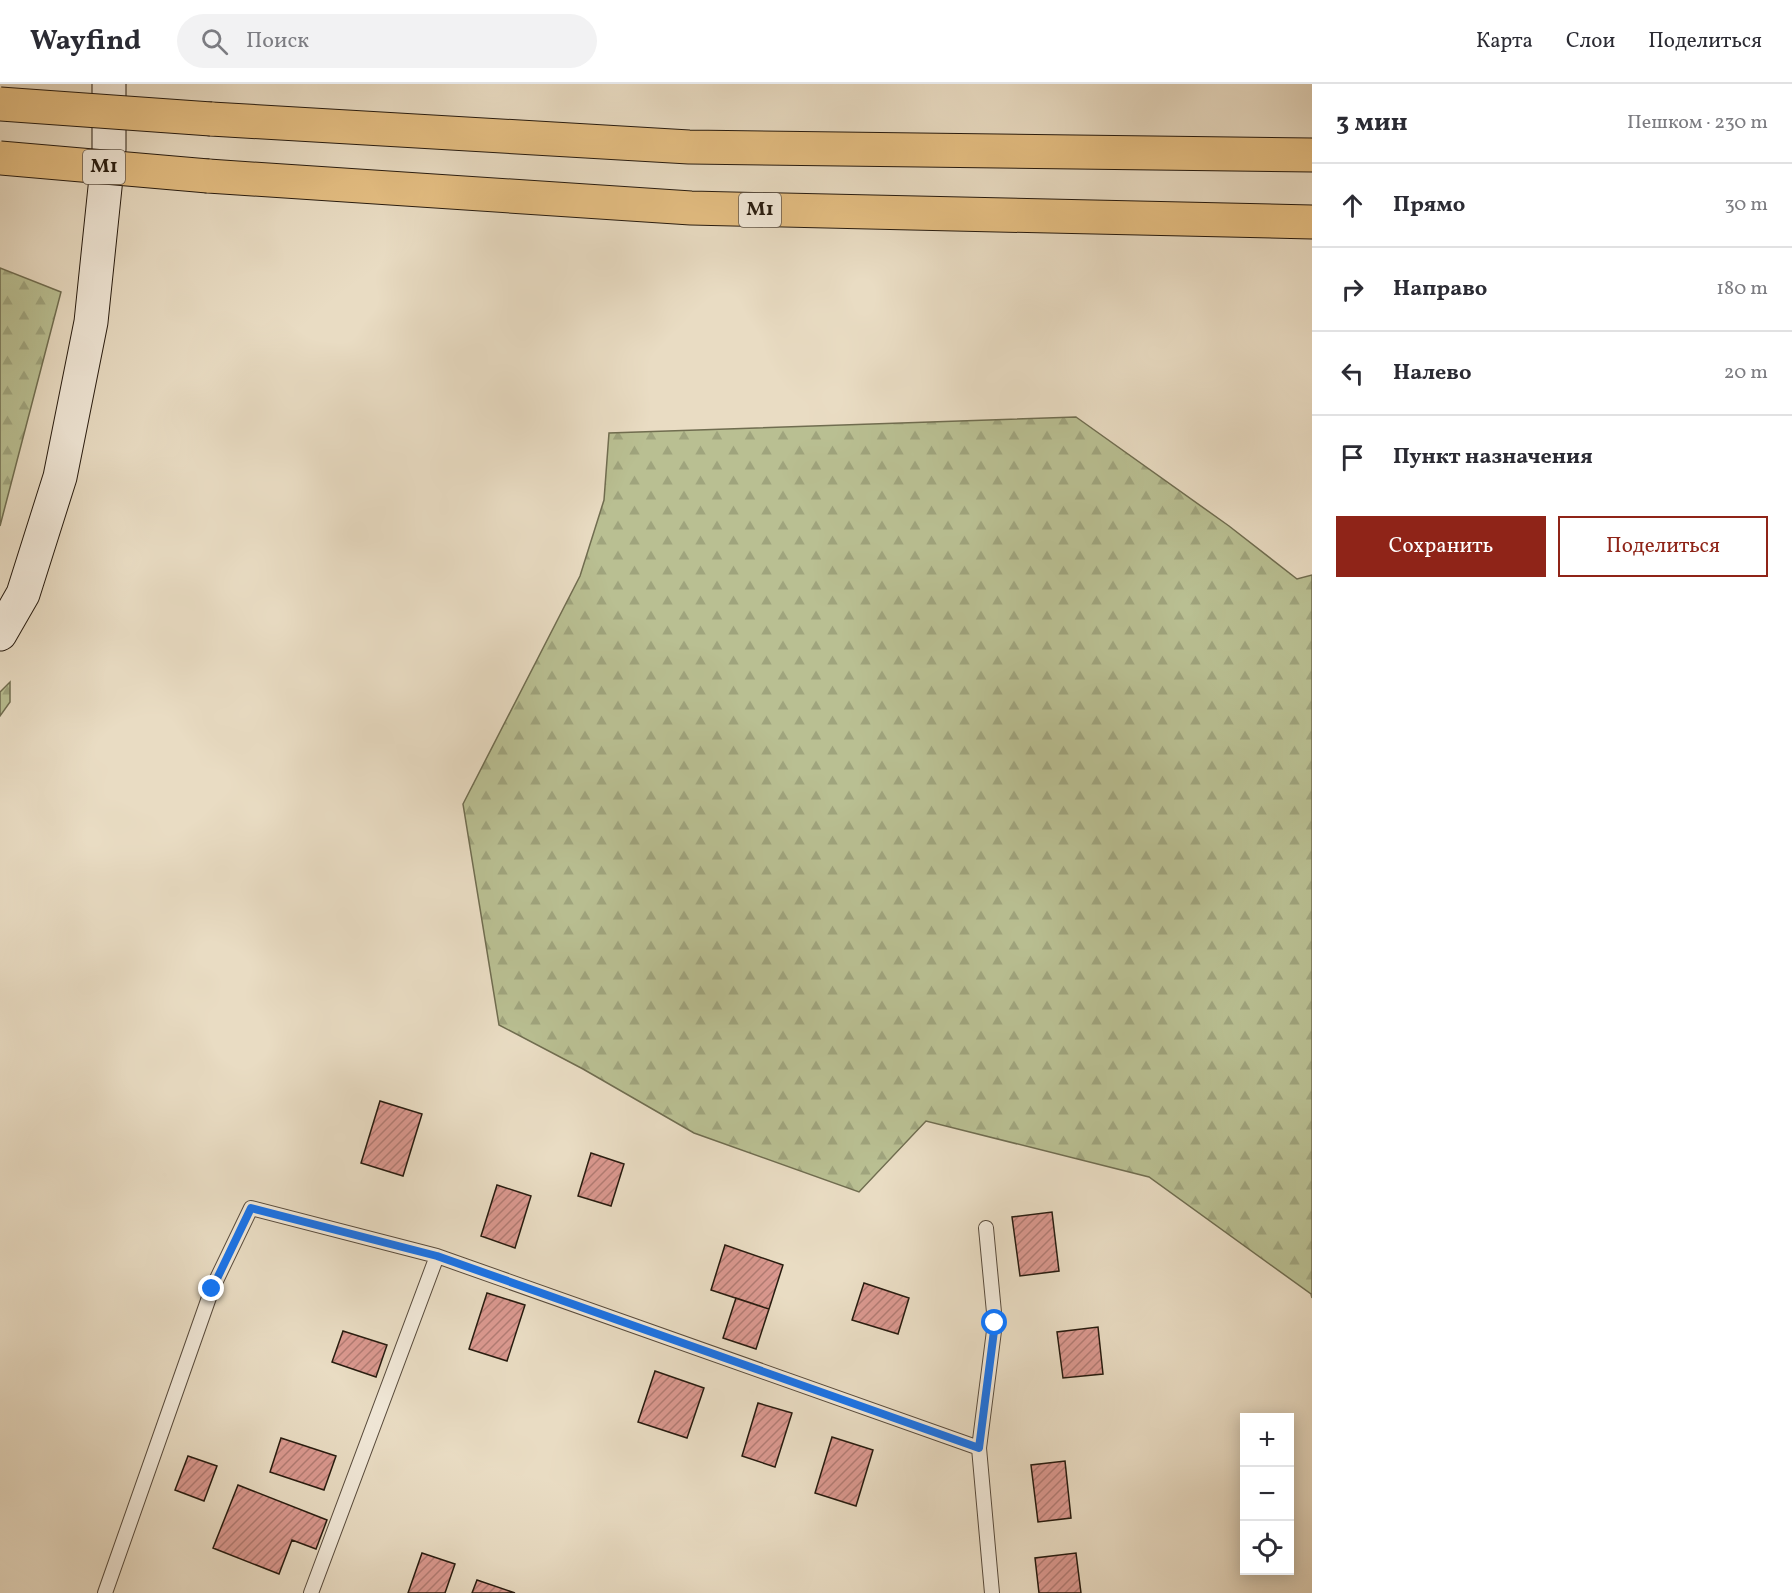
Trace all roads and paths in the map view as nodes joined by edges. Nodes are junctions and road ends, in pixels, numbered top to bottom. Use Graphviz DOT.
graph roads {
  1 [pos="110,84"];
  2 [pos="0,104"];
  3 [pos="1312,155"];
  4 [pos="0,158"];
  5 [pos="1312,222"];
  6 [pos="0,634"];
  7 [pos="986,1228"];
  8 [pos="437,1256"];
  9 [pos="979,1448"];
  10 [pos="105,1593"];
  11 [pos="311,1593"];
  12 [pos="992,1593"];
  1 -- 6 [label="main road"];
  2 -- 3 [label="highway, bridge"];
  4 -- 5 [label="highway, М1, bridge"];
  7 -- 9 [label="lane"];
  8 -- 9 [label="lane"];
  8 -- 10 [label="lane"];
  8 -- 11 [label="lane"];
  9 -- 12 [label="lane"];
}
